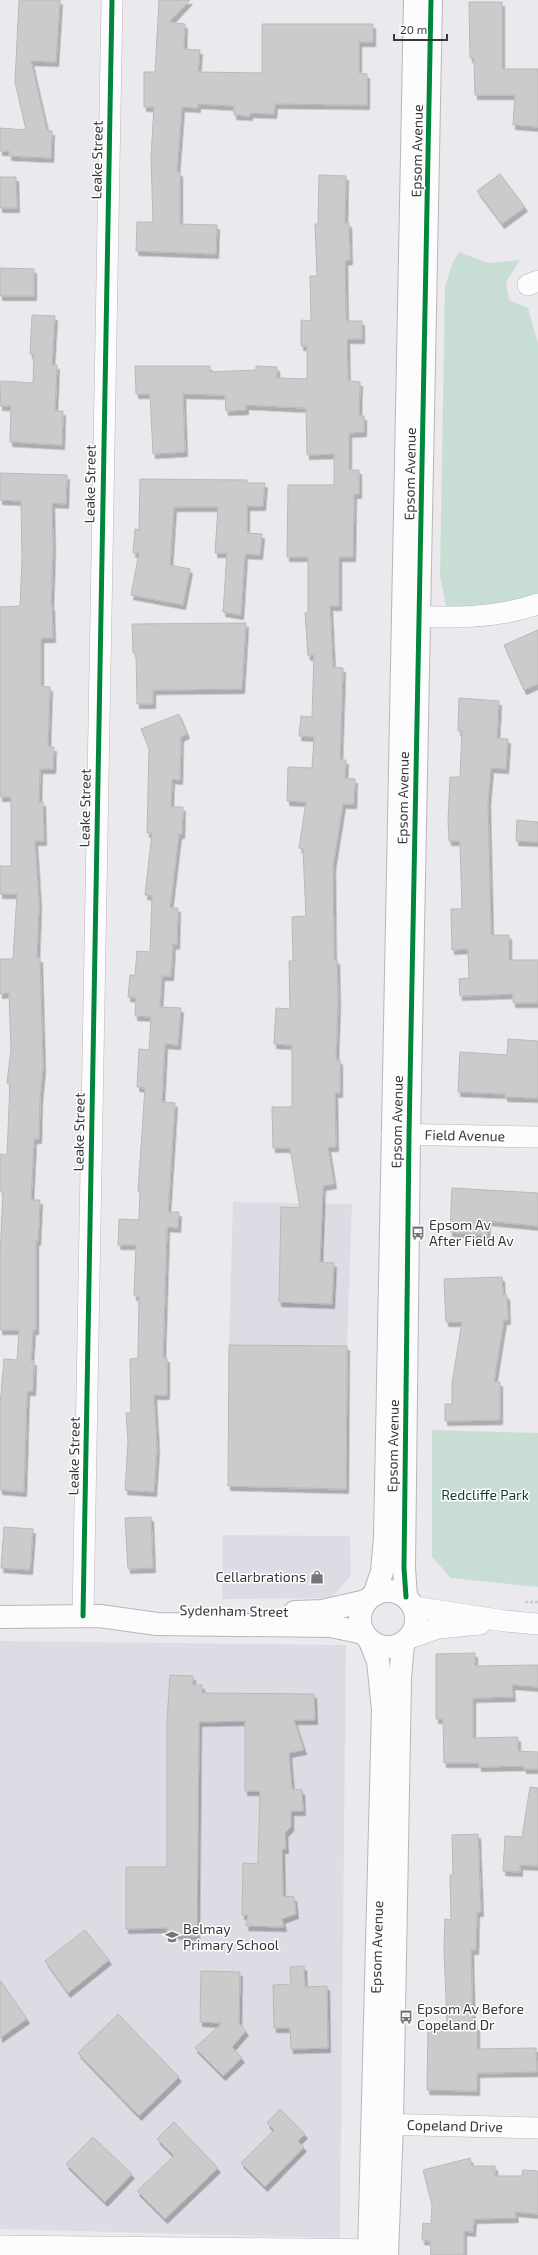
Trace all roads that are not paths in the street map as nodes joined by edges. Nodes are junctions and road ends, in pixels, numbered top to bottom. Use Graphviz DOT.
graph roads {
  1 [pos="112,0"];
  2 [pos="415,0"];
  3 [pos="431,0"];
  4 [pos="538,604"];
  5 [pos="411,617"];
  6 [pos="400,1134"];
  7 [pos="538,1137"];
  8 [pos="370,1598"];
  9 [pos="410,1602"];
  10 [pos="92,1616"];
  11 [pos="0,1617"];
  12 [pos="505,1621"];
  13 [pos="538,1624"];
  14 [pos="367,1637"];
  15 [pos="406,1641"];
  16 [pos="382,2124"];
  17 [pos="538,2128"];
  18 [pos="0,2246"];
  19 [pos="109,2252"];
  20 [pos="378,2252"];
  1 -- 10 [label="street, Leake Street"];
  2 -- 5 [label="street, Epsom Avenue"];
  3 -- 5 [label="street, Epsom Avenue"];
  4 -- 5 [label="street"];
  5 -- 6 [label="street, Epsom Avenue"];
  6 -- 7 [label="street, Field Avenue"];
  6 -- 8 [label="street, Epsom Avenue"];
  6 -- 9 [label="street, Epsom Avenue"];
  8 -- 9 [label="street"];
  8 -- 10 [label="street, Sydenham Street"];
  8 -- 14 [label="street"];
  9 -- 12 [label="street"];
  9 -- 15 [label="street"];
  10 -- 11 [label="street, Sydenham Street"];
  10 -- 14 [label="street, Sydenham Street"];
  12 -- 13 [label="street"];
  12 -- 15 [label="street"];
  14 -- 15 [label="street"];
  14 -- 16 [label="street, Epsom Avenue"];
  15 -- 16 [label="street, Epsom Avenue"];
  16 -- 17 [label="street, Copeland Drive"];
  16 -- 20 [label="street, Epsom Avenue"];
  18 -- 19 [label="street"];
  19 -- 20 [label="street"];
}
